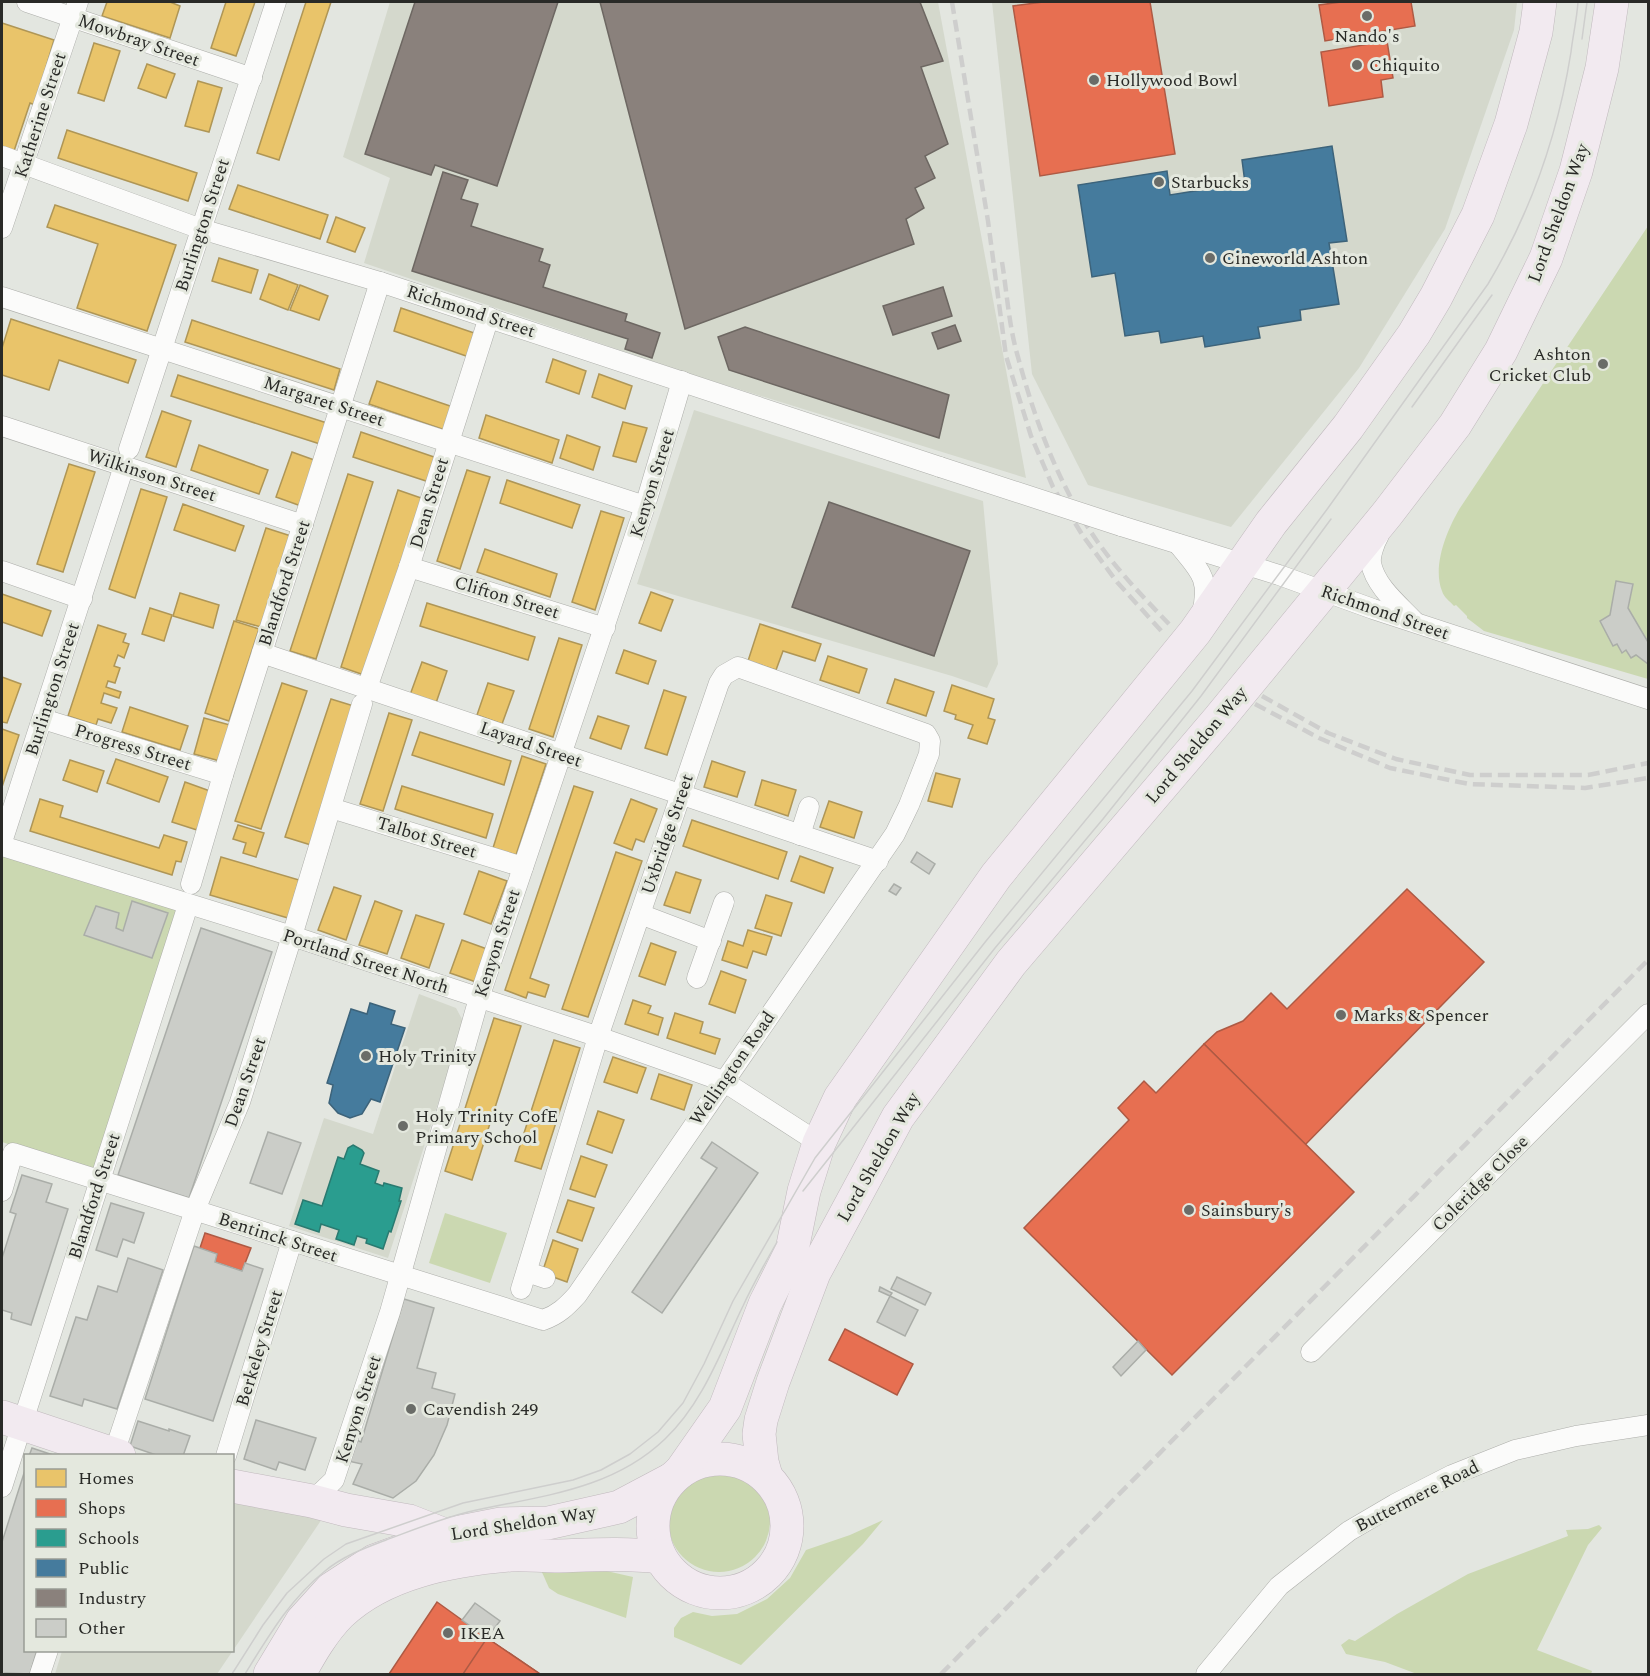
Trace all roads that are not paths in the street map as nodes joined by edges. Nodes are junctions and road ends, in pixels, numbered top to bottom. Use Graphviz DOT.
graph roads {
  1 [pos="27,2"];
  2 [pos="276,2"];
  3 [pos="1540,2"];
  4 [pos="1612,2"];
  5 [pos="75,9"];
  6 [pos="252,78"];
  7 [pos="2,156"];
  8 [pos="24,164"];
  9 [pos="2,228"];
  10 [pos="201,229"];
  11 [pos="380,282"];
  12 [pos="2,297"];
  13 [pos="489,317"];
  14 [pos="161,349"];
  15 [pos="682,381"];
  16 [pos="340,407"];
  17 [pos="2,426"];
  18 [pos="448,442"];
  19 [pos="126,457"];
  20 [pos="645,506"];
  21 [pos="1388,514"];
  22 [pos="303,525"];
  23 [pos="1178,544"];
  24 [pos="1244,564"];
  25 [pos="409,567"];
  26 [pos="2,571"];
  27 [pos="1323,591"];
  28 [pos="82,598"];
  29 [pos="1416,623"];
  30 [pos="605,628"];
  31 [pos="1195,632"];
  32 [pos="262,653"];
  33 [pos="364,696"];
  34 [pos="1648,699"];
  35 [pos="42,719"];
  36 [pos="561,754"];
  37 [pos="223,775"];
  38 [pos="681,794"];
  39 [pos="909,805"];
  40 [pos="809,807"];
  41 [pos="331,808"];
  42 [pos="800,835"];
  43 [pos="2,844"];
  44 [pos="878,861"];
  45 [pos="523,867"];
  46 [pos="191,884"];
  47 [pos="724,902"];
  48 [pos="188,904"];
  49 [pos="640,914"];
  50 [pos="292,936"];
  51 [pos="711,941"];
  52 [pos="697,978"];
  53 [pos="479,998"];
  54 [pos="1648,1014"];
  55 [pos="598,1037"];
  56 [pos="723,1081"];
  57 [pos="819,1143"];
  58 [pos="99,1180"];
  59 [pos="2,1191"];
  60 [pos="195,1210"];
  61 [pos="292,1241"];
  62 [pos="402,1276"];
  63 [pos="531,1280"];
  64 [pos="765,1304"];
  65 [pos="543,1320"];
  66 [pos="1311,1352"];
  67 [pos="12,1420"];
  68 [pos="1648,1425"];
  69 [pos="112,1454"];
  70 [pos="115,1454"];
  71 [pos="226,1454"];
  72 [pos="676,1476"];
  73 [pos="766,1476"];
  74 [pos="234,1486"];
  75 [pos="2,1487"];
  76 [pos="312,1501"];
  77 [pos="346,1510"];
  78 [pos="501,1524"];
  79 [pos="445,1535"];
  80 [pos="660,1557"];
  81 [pos="373,1576"];
  82 [pos="47,1652"];
  83 [pos="40,1674"];
  84 [pos="270,1674"];
  85 [pos="299,1674"];
  86 [pos="1206,1674"];
  1 -- 5 [label="street, Mowbray Street"];
  2 -- 6 [label="street, Burlington Street"];
  3 -- 24 [label="highway, Lord Sheldon Way"];
  4 -- 21 [label="highway, Lord Sheldon Way"];
  5 -- 6 [label="street, Mowbray Street"];
  5 -- 8 [label="street, Katherine Street"];
  6 -- 10 [label="street, Burlington Street"];
  7 -- 8 [label="street, Richmond Street"];
  8 -- 9 [label="street, Katherine Street"];
  8 -- 10 [label="street, Richmond Street"];
  10 -- 11 [label="street, Richmond Street"];
  10 -- 14 [label="street, Burlington Street"];
  11 -- 13 [label="street, Richmond Street"];
  11 -- 16 [label="street, Blandford Street"];
  12 -- 14 [label="street, Margaret Street"];
  13 -- 15 [label="street, Richmond Street"];
  13 -- 18 [label="street, Dean Street"];
  14 -- 16 [label="street, Margaret Street"];
  14 -- 19 [label="street, Burlington Street"];
  15 -- 20 [label="street, Kenyon Street"];
  15 -- 23 [label="street, Richmond Street, bridge"];
  16 -- 18 [label="street, Margaret Street"];
  16 -- 22 [label="street, Blandford Street"];
  17 -- 19 [label="street, Wilkinson Street"];
  18 -- 20 [label="street, Margaret Street"];
  18 -- 25 [label="street, Dean Street"];
  19 -- 22 [label="street, Wilkinson Street"];
  19 -- 28 [label="street, Burlington Street"];
  20 -- 30 [label="street, Kenyon Street"];
  21 -- 27 [label="highway, Lord Sheldon Way"];
  21 -- 29 [label="street"];
  22 -- 32 [label="street, Blandford Street"];
  23 -- 24 [label="street, Richmond Street"];
  23 -- 31 [label="street"];
  24 -- 27 [label="street, Richmond Street"];
  24 -- 31 [label="highway, Lord Sheldon Way"];
  25 -- 30 [label="street, Clifton Street"];
  25 -- 33 [label="street, Dean Street"];
  26 -- 28 [label="street"];
  27 -- 29 [label="street, Richmond Street"];
  27 -- 73 [label="highway, Lord Sheldon Way"];
  28 -- 35 [label="street, Burlington Street"];
  29 -- 34 [label="street, Richmond Street"];
  30 -- 36 [label="street, Kenyon Street"];
  31 -- 57 [label="highway, Lord Sheldon Way"];
  32 -- 33 [label="street, Layard Street"];
  32 -- 37 [label="street, Blandford Street"];
  33 -- 36 [label="street, Layard Street"];
  33 -- 41 [label="street, Dean Street"];
  35 -- 37 [label="street, Progress Street"];
  35 -- 43 [label="street, Burlington Street"];
  36 -- 38 [label="street, Layard Street"];
  36 -- 45 [label="street, Kenyon Street"];
  37 -- 46 [label="street, Blandford Street"];
  38 -- 39 [label="street, Uxbridge Street"];
  38 -- 42 [label="street, Layard Street"];
  38 -- 49 [label="street, Uxbridge Street"];
  39 -- 44 [label="street, Wellington Road"];
  40 -- 42 [label="street"];
  41 -- 45 [label="street, Talbot Street"];
  41 -- 50 [label="street, Dean Street"];
  42 -- 44 [label="street, Layard Street"];
  43 -- 48 [label="street, Portland Street North"];
  44 -- 56 [label="street, Wellington Road"];
  45 -- 53 [label="street, Kenyon Street"];
  47 -- 51 [label="street"];
  48 -- 50 [label="street, Portland Street North"];
  48 -- 58 [label="street, Blandford Street"];
  49 -- 51 [label="street"];
  49 -- 55 [label="street, Uxbridge Street"];
  50 -- 53 [label="street, Portland Street North"];
  50 -- 60 [label="street, Dean Street"];
  51 -- 52 [label="street"];
  53 -- 55 [label="street, Portland Street North"];
  53 -- 62 [label="street, Kenyon Street"];
  54 -- 66 [label="street, Coleridge Close"];
  55 -- 56 [label="street, Portland Street North"];
  55 -- 63 [label="street, Uxbridge Street"];
  56 -- 57 [label="street, Portland Street North"];
  56 -- 65 [label="street, Wellington Road"];
  57 -- 64 [label="highway, Lord Sheldon Way"];
  58 -- 59 [label="street, Bentinck Street"];
  58 -- 60 [label="street, Bentinck Street"];
  58 -- 67 [label="street, Blandford Street"];
  60 -- 61 [label="street, Bentinck Street"];
  60 -- 70 [label="street, Dean Street"];
  61 -- 62 [label="street, Bentinck Street"];
  61 -- 71 [label="street, Berkeley Street"];
  62 -- 65 [label="street, Bentinck Street"];
  62 -- 76 [label="street, Kenyon Street"];
  64 -- 72 [label="highway, Lord Sheldon Way"];
  64 -- 78 [label="highway"];
  67 -- 69 [label="highway"];
  67 -- 75 [label="street, Blandford Street"];
  68 -- 86 [label="street, Buttermere Road"];
  72 -- 73 [label="highway"];
  72 -- 78 [label="highway, Lord Sheldon Way"];
  72 -- 80 [label="highway"];
  73 -- 80 [label="highway"];
  74 -- 76 [label="highway"];
  76 -- 77 [label="highway"];
  77 -- 79 [label="highway"];
  77 -- 81 [label="highway"];
  78 -- 79 [label="highway, Lord Sheldon Way"];
  79 -- 81 [label="highway, Lord Sheldon Way"];
  80 -- 81 [label="highway, Lord Sheldon Way"];
  81 -- 84 [label="highway"];
  81 -- 85 [label="highway"];
  82 -- 83 [label="street"];
}
